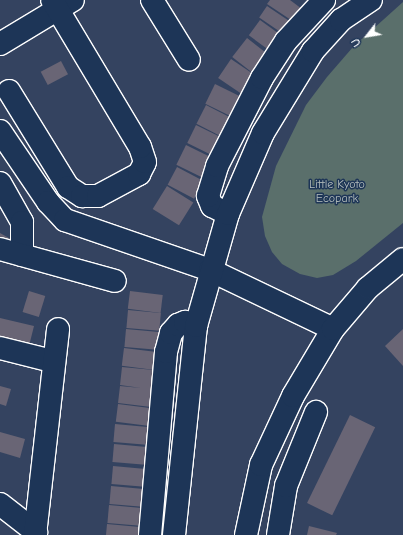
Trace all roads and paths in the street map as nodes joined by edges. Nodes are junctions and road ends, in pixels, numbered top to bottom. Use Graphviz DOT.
graph roads {
  1 [pos="152,0"];
  2 [pos="324,0"];
  3 [pos="371,0"];
  4 [pos="61,3"];
  5 [pos="0,44"];
  6 [pos="188,60"];
  7 [pos="9,91"];
  8 [pos="0,131"];
  9 [pos="0,183"];
  10 [pos="228,214"];
  11 [pos="0,249"];
  12 [pos="22,255"];
  13 [pos="403,259"];
  14 [pos="210,270"];
  15 [pos="115,281"];
  16 [pos="196,326"];
  17 [pos="58,329"];
  18 [pos="333,329"];
  19 [pos="0,348"];
  20 [pos="52,361"];
  21 [pos="316,412"];
  22 [pos="0,504"];
  23 [pos="36,534"];
  24 [pos="150,535"];
  25 [pos="174,535"];
  26 [pos="246,535"];
  27 [pos="278,535"];
  1 -- 6 [label="street"];
  2 -- 10 [label="street"];
  3 -- 10 [label="street"];
  4 -- 5 [label="street"];
  4 -- 7 [label="street"];
  8 -- 14 [label="street"];
  9 -- 12 [label="street"];
  10 -- 14 [label="street"];
  11 -- 12 [label="street"];
  12 -- 15 [label="street"];
  13 -- 18 [label="street"];
  14 -- 16 [label="street"];
  14 -- 18 [label="street"];
  16 -- 24 [label="street"];
  16 -- 25 [label="street"];
  17 -- 20 [label="street"];
  18 -- 26 [label="street"];
  19 -- 20 [label="street"];
  20 -- 23 [label="street"];
  21 -- 27 [label="street"];
  22 -- 23 [label="street"];
}
